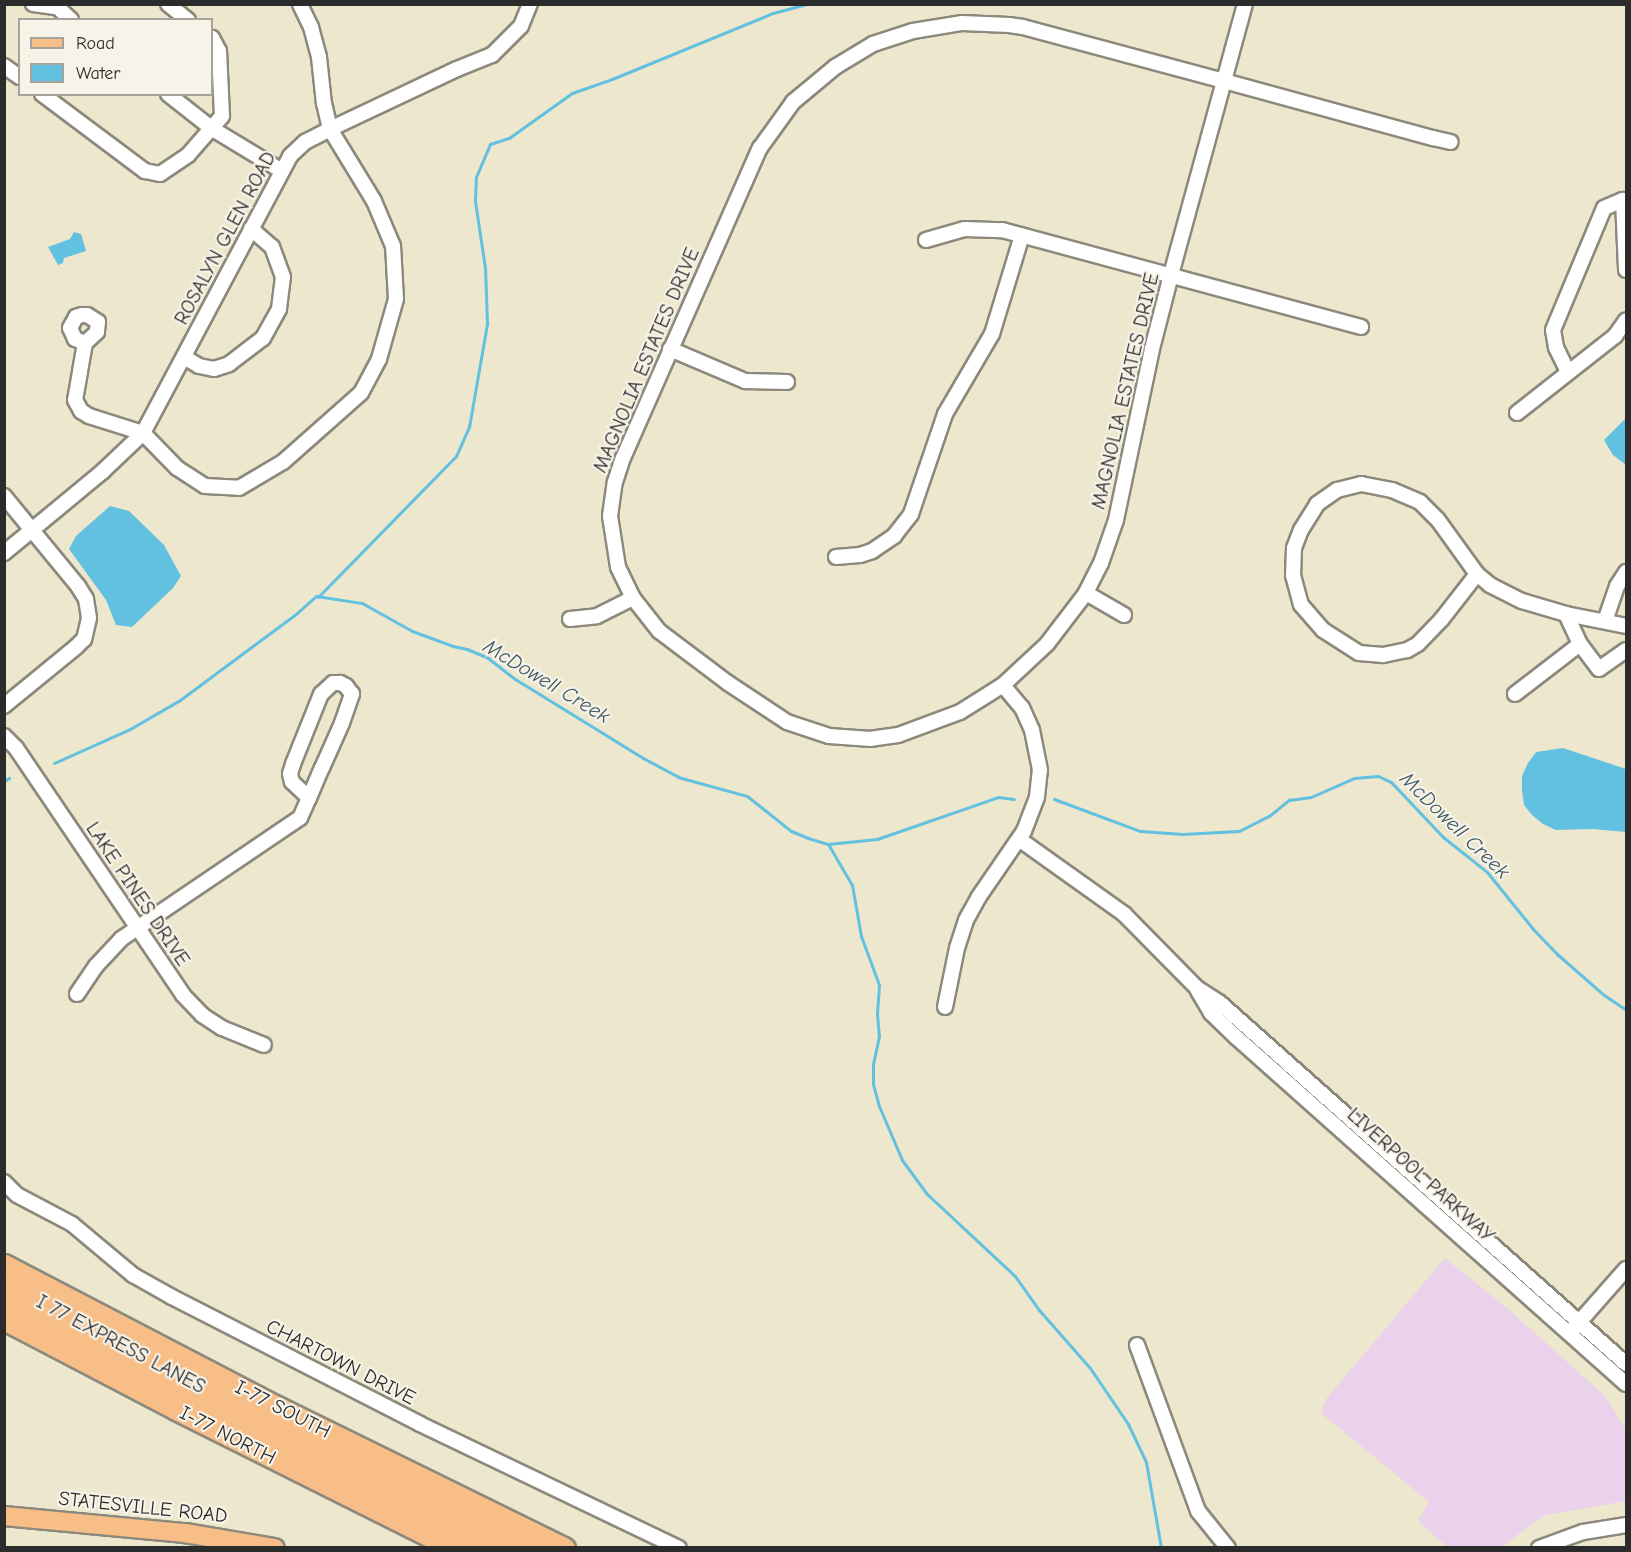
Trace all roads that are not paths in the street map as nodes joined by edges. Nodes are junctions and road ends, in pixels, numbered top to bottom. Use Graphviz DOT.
graph roads {
  1 [pos="33,4"];
  2 [pos="168,4"];
  3 [pos="300,4"];
  4 [pos="530,4"];
  5 [pos="1245,4"];
  6 [pos="55,6"];
  7 [pos="69,18"];
  8 [pos="186,18"];
  9 [pos="213,40"];
  10 [pos="4,66"];
  11 [pos="18,76"];
  12 [pos="1224,81"];
  13 [pos="45,96"];
  14 [pos="171,96"];
  15 [pos="211,128"];
  16 [pos="330,129"];
  17 [pos="1451,142"];
  18 [pos="282,171"];
  19 [pos="1625,200"];
  20 [pos="251,230"];
  21 [pos="1022,235"];
  22 [pos="926,240"];
  23 [pos="1626,270"];
  24 [pos="1171,276"];
  25 [pos="1626,320"];
  26 [pos="1361,327"];
  27 [pos="85,344"];
  28 [pos="670,349"];
  29 [pos="184,357"];
  30 [pos="1568,372"];
  31 [pos="787,382"];
  32 [pos="1517,412"];
  33 [pos="143,433"];
  34 [pos="4,496"];
  35 [pos="33,529"];
  36 [pos="4,553"];
  37 [pos="836,557"];
  38 [pos="1626,572"];
  39 [pos="1477,574"];
  40 [pos="1086,593"];
  41 [pos="633,598"];
  42 [pos="1566,614"];
  43 [pos="1124,615"];
  44 [pos="570,619"];
  45 [pos="1605,621"];
  46 [pos="1626,626"];
  47 [pos="1580,644"];
  48 [pos="1626,650"];
  49 [pos="1003,685"];
  50 [pos="1515,694"];
  51 [pos="4,706"];
  52 [pos="4,736"];
  53 [pos="309,798"];
  54 [pos="1019,839"];
  55 [pos="137,927"];
  56 [pos="1197,988"];
  57 [pos="77,994"];
  58 [pos="945,1007"];
  59 [pos="264,1044"];
  60 [pos="4,1182"];
  61 [pos="4,1265"];
  62 [pos="1626,1269"];
  63 [pos="4,1283"];
  64 [pos="4,1300"];
  65 [pos="4,1319"];
  66 [pos="1580,1321"];
  67 [pos="1570,1332"];
  68 [pos="1137,1345"];
  69 [pos="1626,1364"];
  70 [pos="1626,1384"];
  71 [pos="290,1448"];
  72 [pos="4,1516"];
  73 [pos="389,1516"];
  74 [pos="1626,1525"];
  75 [pos="275,1548"];
  76 [pos="454,1548"];
  77 [pos="491,1548"];
  78 [pos="529,1548"];
  79 [pos="564,1548"];
  80 [pos="679,1548"];
  81 [pos="1228,1548"];
  82 [pos="1539,1548"];
  1 -- 6 [label="street"];
  2 -- 8 [label="street"];
  3 -- 16 [label="street"];
  4 -- 16 [label="street, ROSALYN GLEN ROAD"];
  5 -- 12 [label="street, MAGNOLIA ESTATES DRIVE"];
  6 -- 7 [label="street"];
  9 -- 15 [label="street"];
  10 -- 11 [label="street"];
  12 -- 17 [label="street, MAGNOLIA ESTATES DRIVE"];
  12 -- 24 [label="street, MAGNOLIA ESTATES DRIVE"];
  12 -- 28 [label="street, MAGNOLIA ESTATES DRIVE"];
  13 -- 15 [label="street"];
  14 -- 15 [label="street"];
  15 -- 18 [label="street"];
  16 -- 18 [label="street, ROSALYN GLEN ROAD"];
  16 -- 33 [label="street"];
  18 -- 20 [label="street, ROSALYN GLEN ROAD"];
  19 -- 23 [label="street"];
  19 -- 30 [label="street"];
  20 -- 29 [label="street, ROSALYN GLEN ROAD"];
  20 -- 29 [label="street"];
  21 -- 22 [label="street"];
  21 -- 24 [label="street"];
  21 -- 37 [label="street"];
  24 -- 26 [label="street"];
  24 -- 40 [label="street, MAGNOLIA ESTATES DRIVE"];
  25 -- 30 [label="street"];
  27 -- 33 [label="street"];
  28 -- 31 [label="street"];
  28 -- 41 [label="street, MAGNOLIA ESTATES DRIVE"];
  29 -- 33 [label="street, ROSALYN GLEN ROAD"];
  30 -- 32 [label="street"];
  33 -- 35 [label="street, ROSALYN GLEN ROAD"];
  34 -- 35 [label="street"];
  35 -- 36 [label="street, ROSALYN GLEN ROAD"];
  35 -- 51 [label="street"];
  38 -- 45 [label="street"];
  39 -- 39 [label="street"];
  39 -- 42 [label="street"];
  40 -- 43 [label="street"];
  40 -- 49 [label="street, MAGNOLIA ESTATES DRIVE"];
  41 -- 44 [label="street"];
  41 -- 49 [label="street, MAGNOLIA ESTATES DRIVE"];
  42 -- 45 [label="street"];
  42 -- 47 [label="street"];
  45 -- 46 [label="street"];
  47 -- 48 [label="street"];
  47 -- 50 [label="street"];
  49 -- 54 [label="street"];
  52 -- 55 [label="street, LAKE PINES DRIVE"];
  53 -- 53 [label="street"];
  53 -- 55 [label="street"];
  54 -- 56 [label="street, LIVERPOOL PARKWAY"];
  54 -- 58 [label="street"];
  55 -- 57 [label="street"];
  55 -- 59 [label="street, LAKE PINES DRIVE"];
  56 -- 66 [label="street, LIVERPOOL PARKWAY"];
  56 -- 67 [label="street, LIVERPOOL PARKWAY"];
  60 -- 80 [label="street, CHARTOWN DRIVE"];
  61 -- 79 [label="highway, I-77 SOUTH"];
  62 -- 66 [label="street"];
  63 -- 78 [label="highway, I 77 EXPRESS LANES"];
  64 -- 71 [label="highway, I 77 EXPRESS LANES"];
  65 -- 73 [label="highway, I-77 NORTH"];
  66 -- 67 [label="street"];
  66 -- 69 [label="street, LIVERPOOL PARKWAY"];
  67 -- 70 [label="street, LIVERPOOL PARKWAY"];
  68 -- 81 [label="street"];
  71 -- 73 [label="highway"];
  71 -- 77 [label="highway, I 77 EXPRESS LANES"];
  72 -- 75 [label="main road, STATESVILLE ROAD"];
  73 -- 76 [label="highway, I-77 NORTH"];
  74 -- 82 [label="street"];
}
